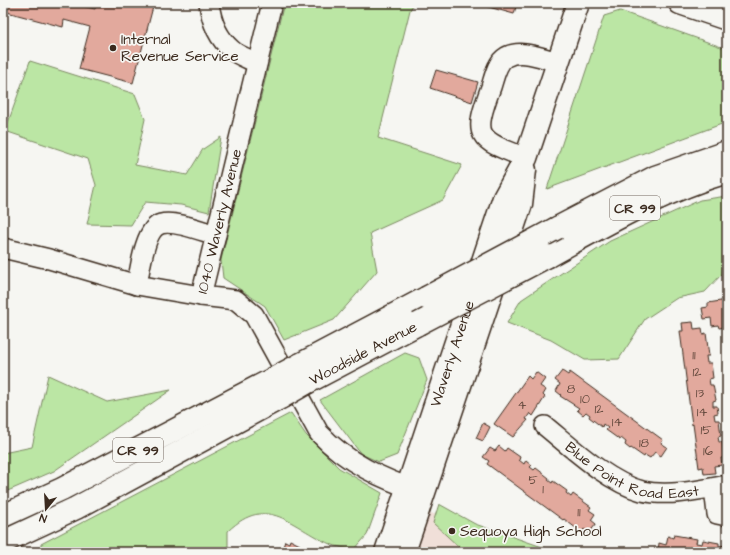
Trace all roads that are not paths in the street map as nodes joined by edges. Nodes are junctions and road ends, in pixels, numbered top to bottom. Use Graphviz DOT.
graph roads {
  1 [pos="209,3"];
  2 [pos="272,3"];
  3 [pos="578,3"];
  4 [pos="680,3"];
  5 [pos="727,19"];
  6 [pos="559,62"];
  7 [pos="257,63"];
  8 [pos="727,152"];
  9 [pos="526,158"];
  10 [pos="727,172"];
  11 [pos="216,235"];
  12 [pos="3,248"];
  13 [pos="137,285"];
  14 [pos="201,296"];
  15 [pos="303,374"];
  16 [pos="276,388"];
  17 [pos="545,426"];
  18 [pos="720,486"];
  19 [pos="416,490"];
  20 [pos="3,516"];
  21 [pos="727,516"];
  22 [pos="3,542"];
  23 [pos="386,552"];
  24 [pos="404,552"];
  1 -- 7 [label="street"];
  2 -- 7 [label="street, 1040 Waverly Avenue"];
  3 -- 6 [label="main road, Waverly Avenue"];
  4 -- 5 [label="main road"];
  6 -- 9 [label="main road, Waverly Avenue"];
  6 -- 9 [label="street"];
  7 -- 11 [label="street, 1040 Waverly Avenue"];
  8 -- 15 [label="main road, Woodside Avenue / CR 99, bridge"];
  9 -- 19 [label="main road, Waverly Avenue"];
  10 -- 15 [label="main road, Woodside Avenue / CR 99, bridge"];
  11 -- 13 [label="street"];
  11 -- 14 [label="street, 1040 Waverly Avenue"];
  12 -- 13 [label="street"];
  13 -- 14 [label="street"];
  14 -- 19 [label="street, 1040 Waverly Avenue"];
  15 -- 16 [label="main road, Woodside Avenue / CR 99, bridge"];
  16 -- 20 [label="main road, Woodside Avenue / CR 99"];
  16 -- 22 [label="main road, Woodside Avenue / CR 99"];
  17 -- 18 [label="street, Blue Point Road East"];
  18 -- 21 [label="street"];
  19 -- 23 [label="main road, Waverly Avenue"];
  19 -- 24 [label="main road, Waverly Avenue"];
}
